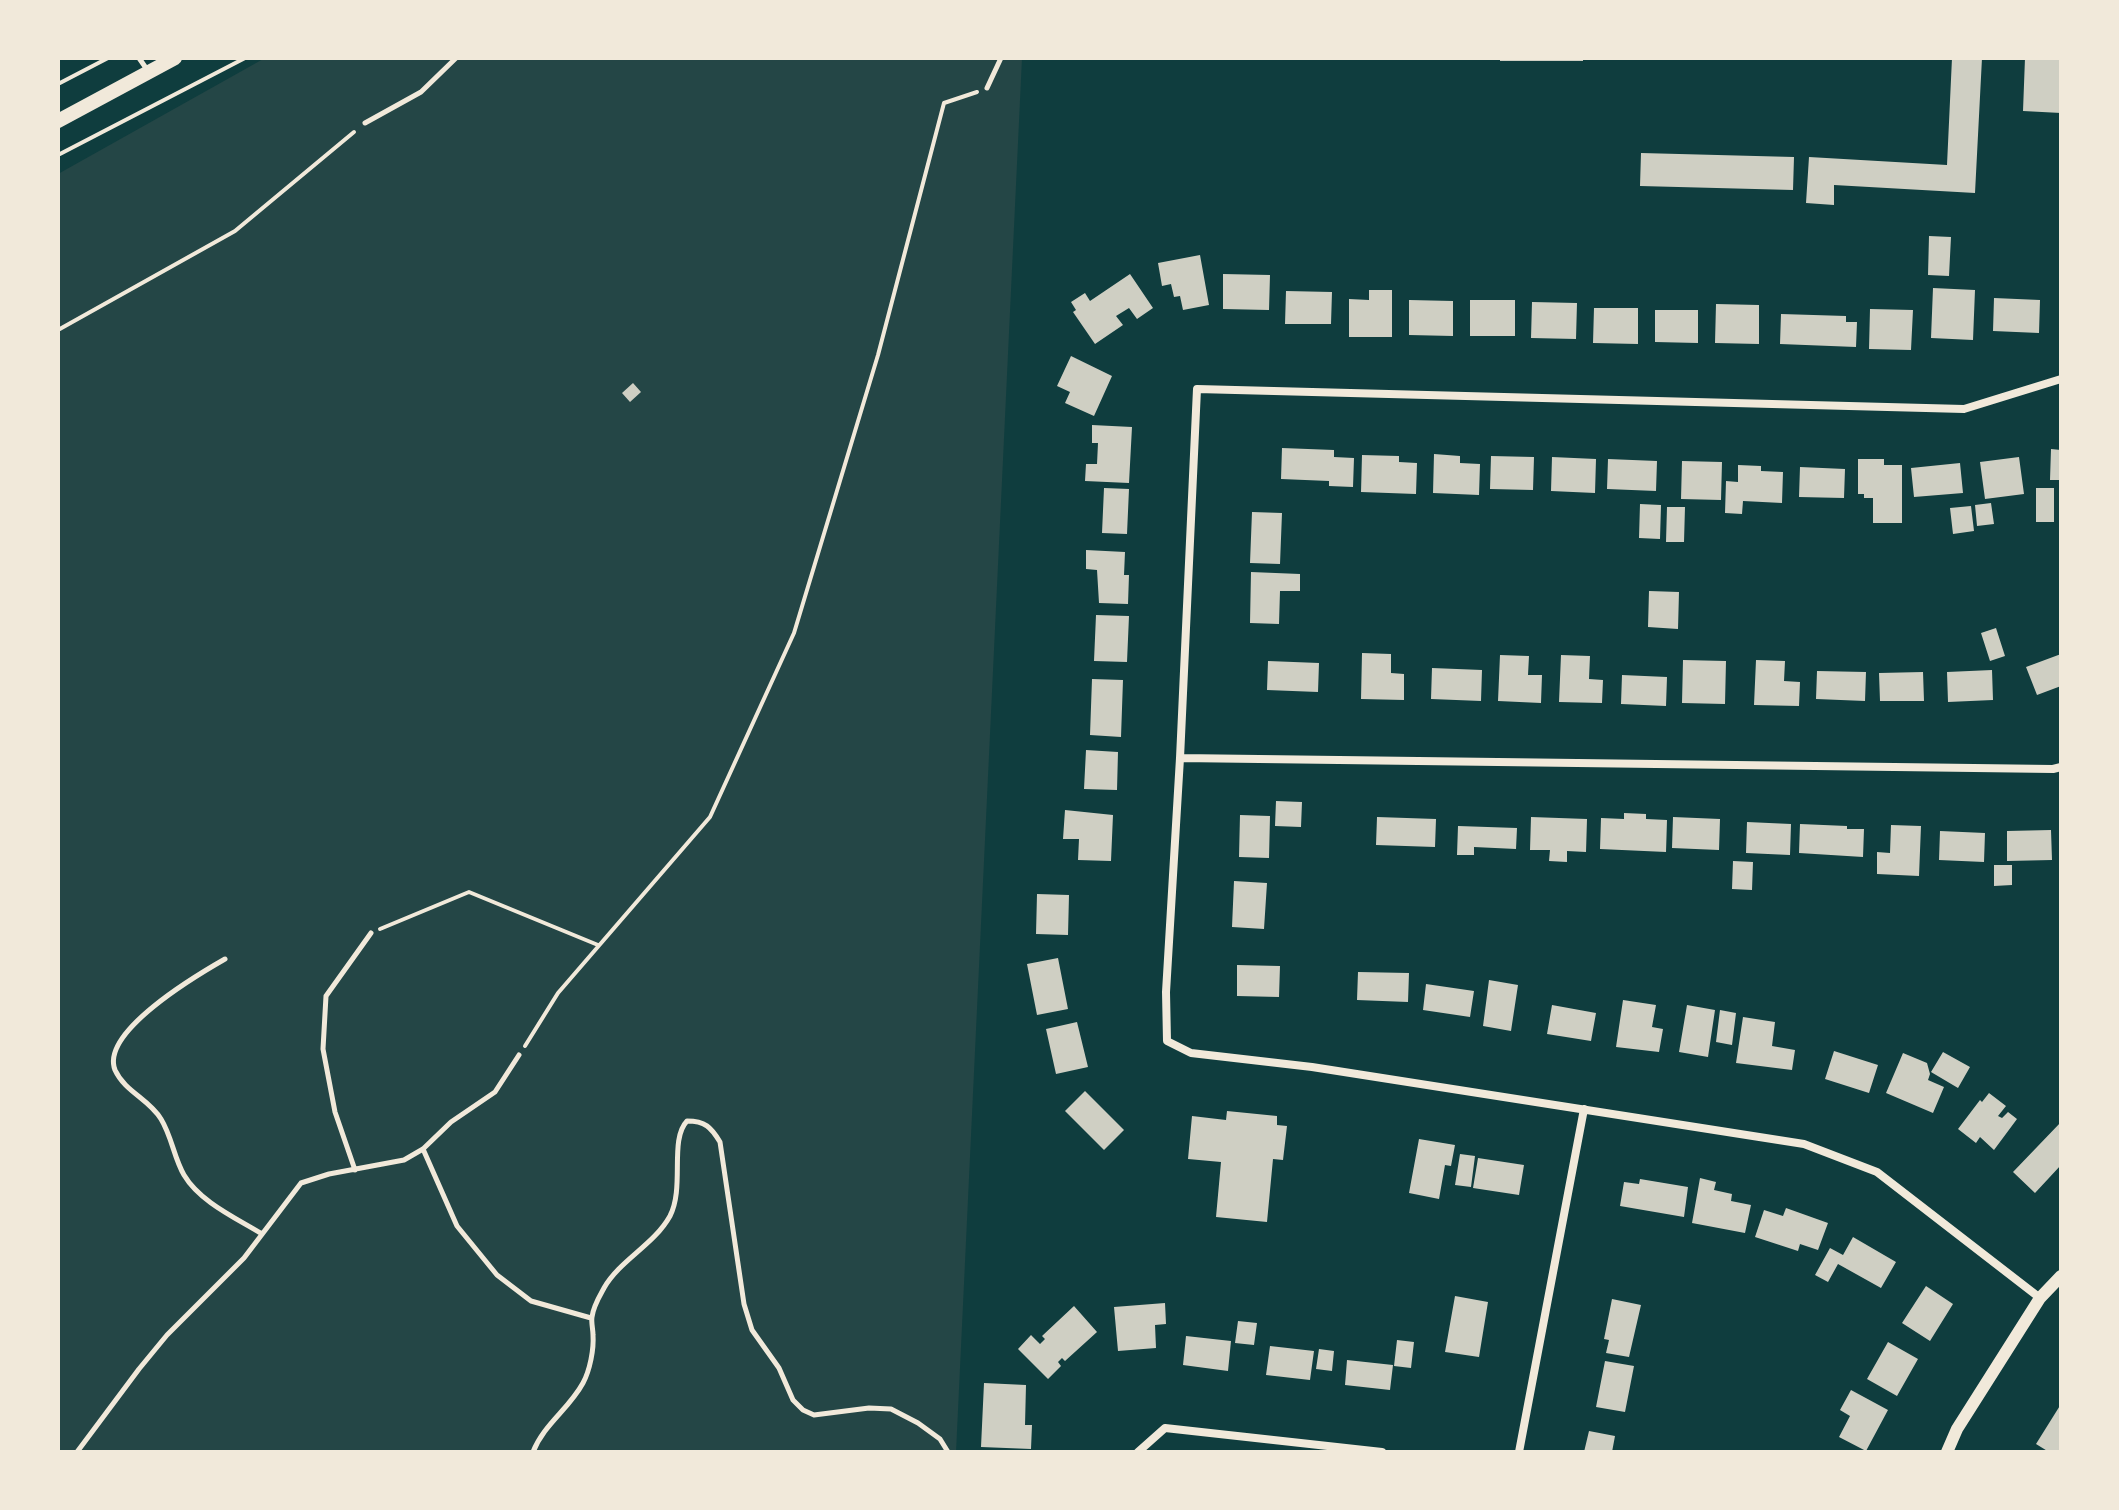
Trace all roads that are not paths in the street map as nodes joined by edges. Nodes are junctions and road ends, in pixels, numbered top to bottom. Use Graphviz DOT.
graph roads {
  1 [pos="139,58"];
  2 [pos="175,58"];
  3 [pos="456,58"];
  4 [pos="1001,58"];
  5 [pos="149,72"];
  6 [pos="987,88"];
  7 [pos="58,121"];
  8 [pos="365,123"];
  9 [pos="2061,379"];
  10 [pos="1180,758"];
  11 [pos="2061,767"];
  12 [pos="371,933"];
  13 [pos="225,959"];
  14 [pos="519,1055"];
  15 [pos="1584,1109"];
  16 [pos="423,1149"];
  17 [pos="355,1170"];
  18 [pos="262,1234"];
  19 [pos="2061,1276"];
  20 [pos="2040,1298"];
  21 [pos="591,1318"];
  22 [pos="77,1452"];
  23 [pos="533,1452"];
  24 [pos="948,1452"];
  25 [pos="1138,1452"];
  26 [pos="1382,1452"];
  27 [pos="1519,1452"];
  28 [pos="1947,1452"];
  1 -- 5 [label="lane"];
  2 -- 5 [label="main road"];
  3 -- 8 [label="lane"];
  4 -- 6 [label="lane"];
  5 -- 7 [label="main road"];
  9 -- 10 [label="street"];
  10 -- 11 [label="street"];
  10 -- 15 [label="street"];
  12 -- 17 [label="lane"];
  13 -- 18 [label="lane"];
  14 -- 16 [label="lane"];
  15 -- 20 [label="street"];
  15 -- 27 [label="street"];
  16 -- 17 [label="lane"];
  16 -- 21 [label="lane"];
  17 -- 18 [label="lane"];
  18 -- 22 [label="lane"];
  19 -- 20 [label="street"];
  20 -- 28 [label="street"];
  21 -- 23 [label="lane"];
  21 -- 24 [label="lane"];
  25 -- 26 [label="street"];
}
